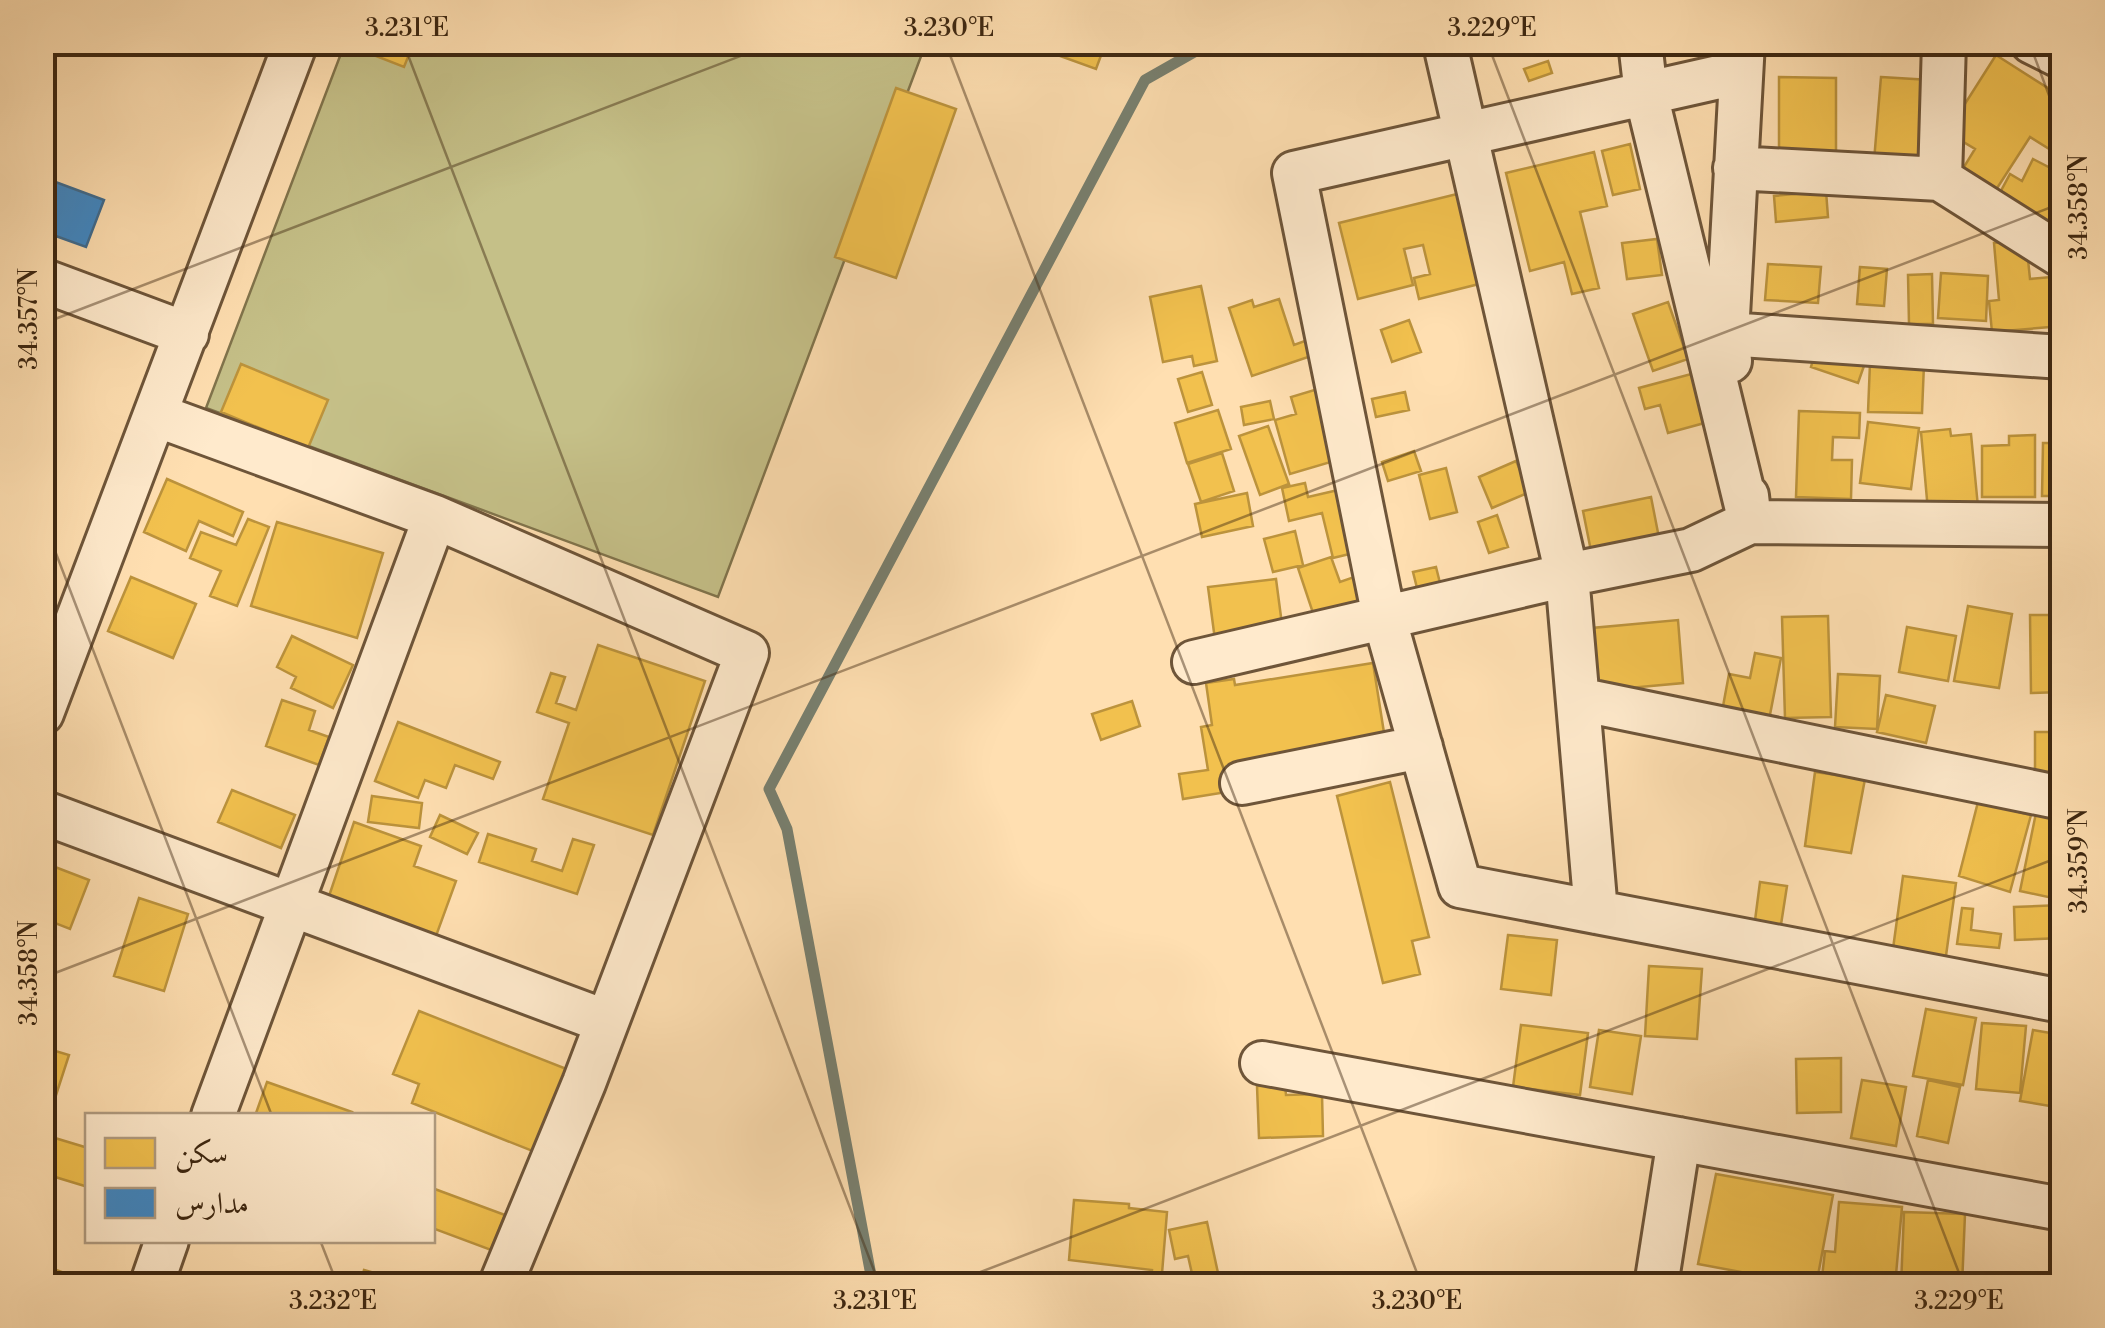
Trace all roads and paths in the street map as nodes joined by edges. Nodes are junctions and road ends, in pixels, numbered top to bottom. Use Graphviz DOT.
graph roads {
  1 [pos="296,42"];
  2 [pos="1448,42"];
  3 [pos="1640,42"];
  4 [pos="1944,42"];
  5 [pos="2032,42"];
  6 [pos="1742,57"];
  7 [pos="2062,57"];
  8 [pos="1646,94"];
  9 [pos="1465,135"];
  10 [pos="1736,168"];
  11 [pos="1940,179"];
  12 [pos="2062,256"];
  13 [pos="42,280"];
  14 [pos="187,334"];
  15 [pos="1726,334"];
  16 [pos="2062,358"];
  17 [pos="156,415"];
  18 [pos="435,517"];
  19 [pos="1750,522"];
  20 [pos="2062,525"];
  21 [pos="1567,574"];
  22 [pos="1384,616"];
  23 [pos="1194,662"];
  24 [pos="1578,699"];
  25 [pos="42,713"];
  26 [pos="1421,748"];
  27 [pos="1242,783"];
  28 [pos="2062,798"];
  29 [pos="42,812"];
  30 [pos="292,904"];
  31 [pos="1596,912"];
  32 [pos="2062,1000"];
  33 [pos="607,1022"];
  34 [pos="1262,1063"];
  35 [pos="215,1113"];
  36 [pos="1679,1140"];
  37 [pos="2062,1209"];
  38 [pos="166,1243"];
  39 [pos="150,1286"];
  40 [pos="500,1286"];
  41 [pos="1656,1286"];
  1 -- 14 [label="street"];
  2 -- 9 [label="street"];
  3 -- 8 [label="street"];
  4 -- 11 [label="street"];
  5 -- 7 [label="street"];
  6 -- 8 [label="street"];
  6 -- 10 [label="street"];
  8 -- 9 [label="street"];
  8 -- 19 [label="street"];
  9 -- 21 [label="street"];
  9 -- 22 [label="street"];
  10 -- 11 [label="street"];
  10 -- 15 [label="street"];
  11 -- 12 [label="street"];
  13 -- 14 [label="street"];
  14 -- 17 [label="street"];
  15 -- 16 [label="street"];
  15 -- 19 [label="street"];
  17 -- 18 [label="street"];
  17 -- 25 [label="street"];
  18 -- 30 [label="street"];
  18 -- 33 [label="street"];
  19 -- 20 [label="street"];
  19 -- 21 [label="street"];
  21 -- 22 [label="street"];
  21 -- 24 [label="street"];
  22 -- 23 [label="street"];
  22 -- 26 [label="street"];
  24 -- 28 [label="street"];
  24 -- 31 [label="street"];
  26 -- 27 [label="street"];
  26 -- 31 [label="street"];
  29 -- 30 [label="street"];
  30 -- 33 [label="street"];
  30 -- 35 [label="street"];
  31 -- 32 [label="street"];
  33 -- 40 [label="street"];
  34 -- 36 [label="street"];
  36 -- 37 [label="street"];
  36 -- 41 [label="street"];
  38 -- 39 [label="street"];
}
